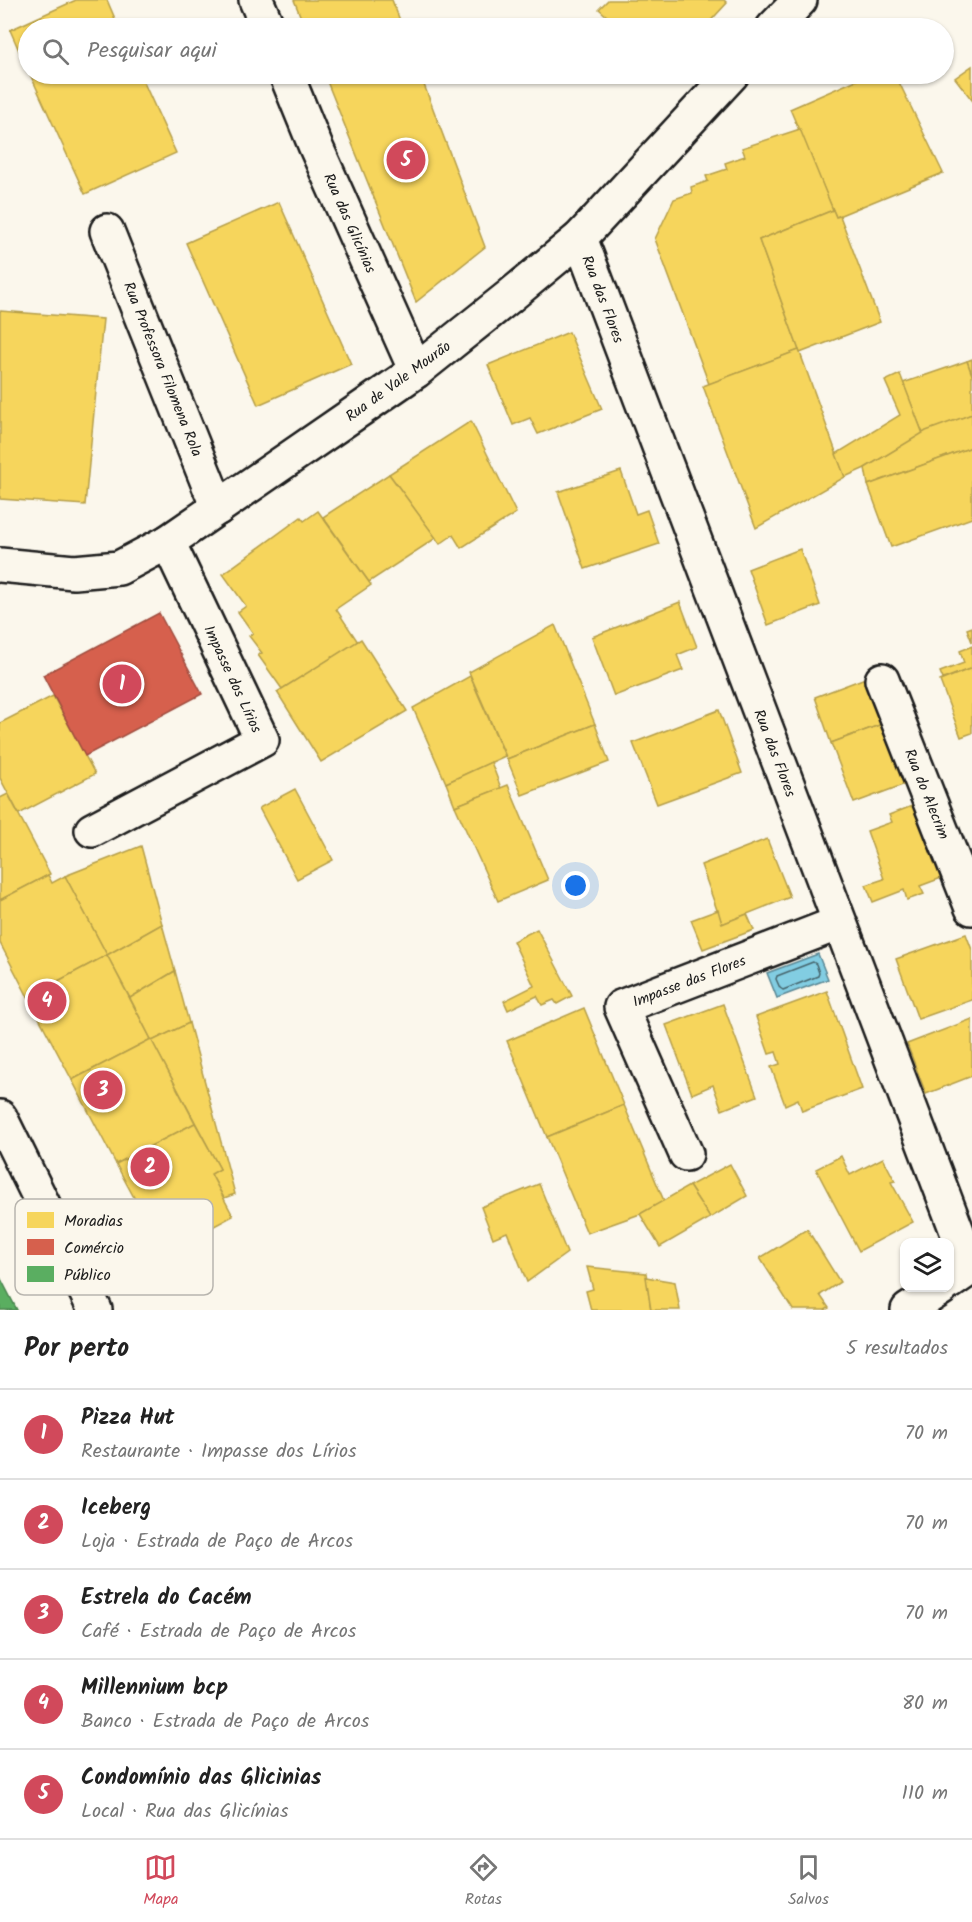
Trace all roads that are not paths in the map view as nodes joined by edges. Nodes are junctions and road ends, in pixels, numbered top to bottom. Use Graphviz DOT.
graph roads {
  1 [pos="256,0"];
  2 [pos="800,0"];
  3 [pos="264,18"];
  4 [pos="783,18"];
  5 [pos="290,84"];
  6 [pos="723,84"];
  7 [pos="107,231"];
  8 [pos="580,238"];
  9 [pos="416,371"];
  10 [pos="218,508"];
  11 [pos="168,542"];
  12 [pos="0,566"];
  13 [pos="882,680"];
  14 [pos="92,830"];
  15 [pos="972,908"];
  16 [pos="839,923"];
  17 [pos="0,1118"];
  18 [pos="686,1154"];
  19 [pos="40,1199"];
  20 [pos="964,1272"];
  21 [pos="935,1292"];
  22 [pos="88,1295"];
  23 [pos="95,1310"];
  24 [pos="908,1310"];
  1 -- 3 [label="street"];
  2 -- 4 [label="street"];
  5 -- 9 [label="street, Rua das Glicínias"];
  6 -- 8 [label="street, Rua de Vale Mourão"];
  7 -- 10 [label="street, Rua Professora Filomena Rola"];
  8 -- 9 [label="street, Rua de Vale Mourão"];
  8 -- 16 [label="street, Rua das Flores"];
  9 -- 10 [label="street, Rua de Vale Mourão"];
  10 -- 11 [label="street, Rua de Vale Mourão"];
  11 -- 12 [label="street, Rua de Vale Mourão"];
  11 -- 14 [label="street, Impasse dos Lírios"];
  13 -- 15 [label="street, Rua do Alecrim"];
  16 -- 18 [label="street, Impasse das Flores"];
  16 -- 20 [label="street, Rua das Flores"];
  17 -- 19 [label="street"];
  21 -- 24 [label="street"];
  22 -- 23 [label="street"];
}
